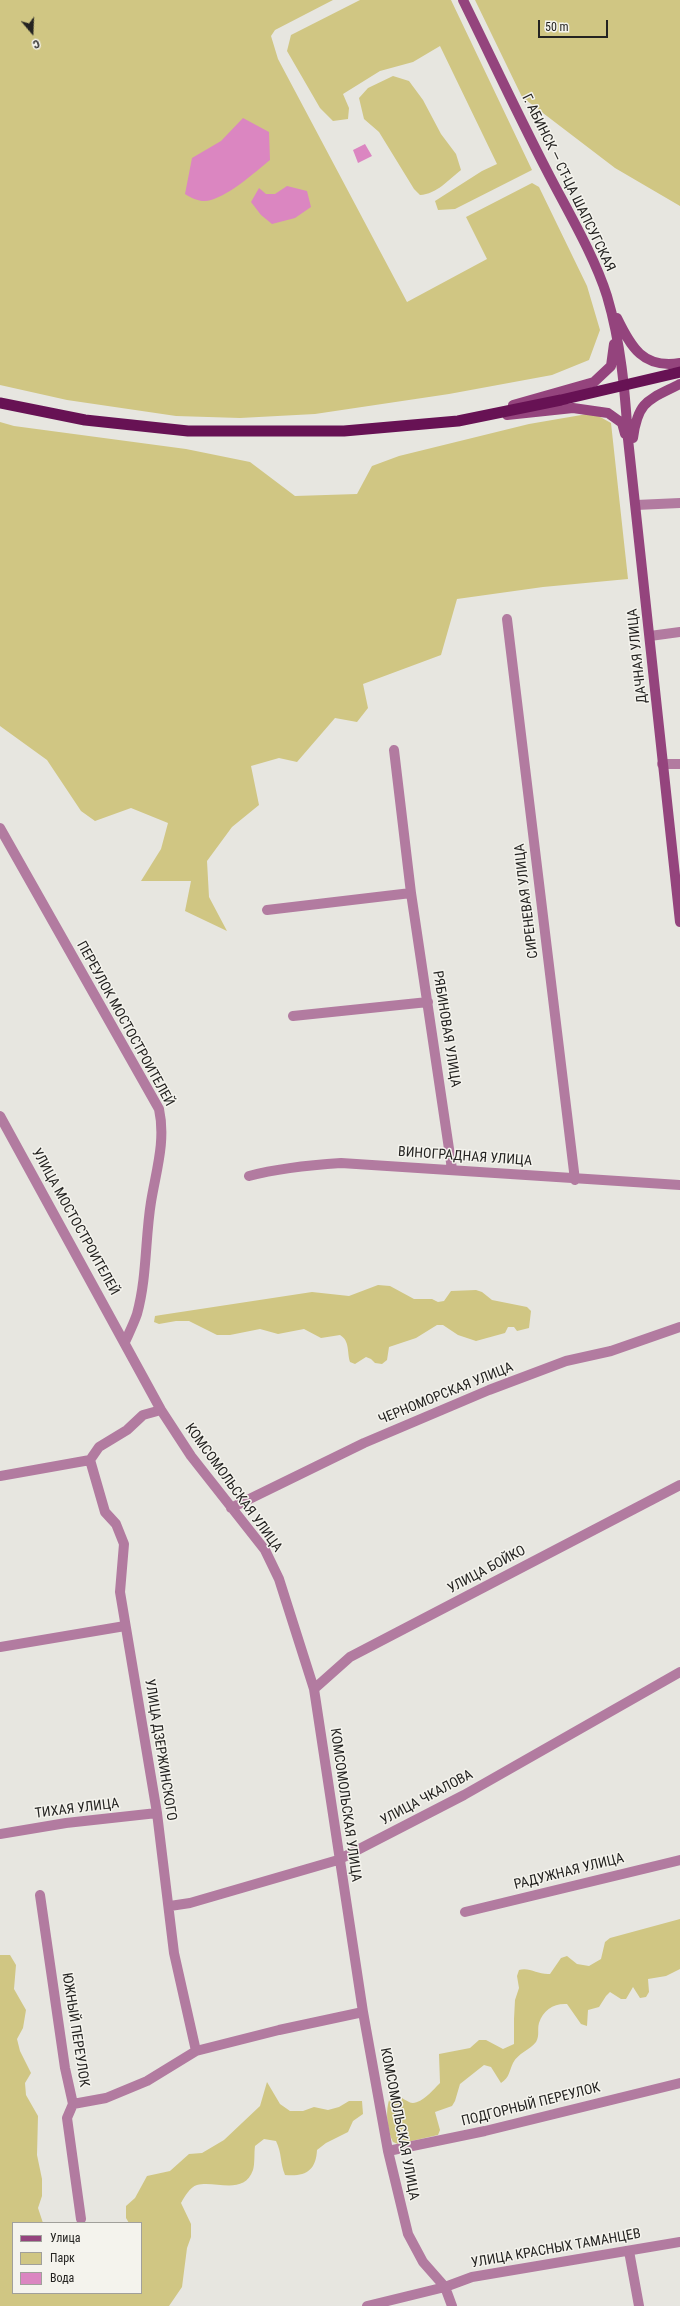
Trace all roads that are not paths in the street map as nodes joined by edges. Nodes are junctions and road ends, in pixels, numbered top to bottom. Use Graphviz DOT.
graph roads {
  1 [pos="463,0"];
  2 [pos="606,295"];
  3 [pos="680,363"];
  4 [pos="680,372"];
  5 [pos="680,384"];
  6 [pos="625,386"];
  7 [pos="0,404"];
  8 [pos="458,421"];
  9 [pos="630,458"];
  10 [pos="680,502"];
  11 [pos="636,505"];
  12 [pos="507,619"];
  13 [pos="680,632"];
  14 [pos="650,636"];
  15 [pos="394,750"];
  16 [pos="662,764"];
  17 [pos="680,764"];
  18 [pos="0,828"];
  19 [pos="411,893"];
  20 [pos="267,910"];
  21 [pos="680,922"];
  22 [pos="428,1002"];
  23 [pos="293,1016"];
  24 [pos="0,1116"];
  25 [pos="452,1169"];
  26 [pos="248,1176"];
  27 [pos="575,1180"];
  28 [pos="680,1185"];
  29 [pos="680,1328"];
  30 [pos="125,1342"];
  31 [pos="161,1410"];
  32 [pos="90,1460"];
  33 [pos="0,1476"];
  34 [pos="680,1485"];
  35 [pos="231,1508"];
  36 [pos="125,1626"];
  37 [pos="0,1647"];
  38 [pos="680,1672"];
  39 [pos="314,1689"];
  40 [pos="157,1813"];
  41 [pos="0,1834"];
  42 [pos="338,1860"];
  43 [pos="680,1860"];
  44 [pos="40,1895"];
  45 [pos="170,1906"];
  46 [pos="465,1912"];
  47 [pos="363,2012"];
  48 [pos="196,2051"];
  49 [pos="680,2083"];
  50 [pos="73,2104"];
  51 [pos="388,2150"];
  52 [pos="81,2219"];
  53 [pos="680,2242"];
  54 [pos="629,2251"];
  55 [pos="445,2287"];
  56 [pos="367,2306"];
  57 [pos="452,2306"];
  58 [pos="639,2306"];
  1 -- 2 [label="main road, Г. АБИНСК — СТ-ЦА ШАПСУГСКАЯ"];
  2 -- 3 [label="main road"];
  2 -- 6 [label="main road, Г. АБИНСК — СТ-ЦА ШАПСУГСКАЯ"];
  2 -- 8 [label="main road"];
  4 -- 6 [label="highway"];
  5 -- 9 [label="main road"];
  6 -- 8 [label="highway"];
  6 -- 9 [label="main road, ДАЧНАЯ УЛИЦА"];
  7 -- 8 [label="highway"];
  8 -- 9 [label="main road"];
  9 -- 11 [label="main road, ДАЧНАЯ УЛИЦА"];
  10 -- 11 [label="street"];
  11 -- 14 [label="main road, ДАЧНАЯ УЛИЦА"];
  12 -- 27 [label="street, СИРЕНЕВАЯ УЛИЦА"];
  13 -- 14 [label="street"];
  14 -- 16 [label="main road, ДАЧНАЯ УЛИЦА"];
  15 -- 19 [label="street, РЯБИНОВАЯ УЛИЦА"];
  16 -- 17 [label="street"];
  16 -- 21 [label="main road, ДАЧНАЯ УЛИЦА"];
  18 -- 30 [label="street, ПЕРЕУЛОК МОСТОСТРОИТЕЛЕЙ"];
  19 -- 20 [label="street"];
  19 -- 22 [label="street, РЯБИНОВАЯ УЛИЦА"];
  22 -- 23 [label="street"];
  22 -- 25 [label="street, РЯБИНОВАЯ УЛИЦА"];
  24 -- 30 [label="street, УЛИЦА МОСТОСТРОИТЕЛЕЙ"];
  25 -- 26 [label="street, ВИНОГРАДНАЯ УЛИЦА"];
  25 -- 27 [label="street, ВИНОГРАДНАЯ УЛИЦА"];
  27 -- 28 [label="street, ВИНОГРАДНАЯ УЛИЦА"];
  29 -- 35 [label="street, ЧЕРНОМОРСКАЯ УЛИЦА"];
  30 -- 31 [label="street, КОМСОМОЛЬСКАЯ УЛИЦА"];
  31 -- 32 [label="street"];
  31 -- 35 [label="street, КОМСОМОЛЬСКАЯ УЛИЦА"];
  32 -- 33 [label="street"];
  32 -- 36 [label="street, УЛИЦА ДЗЕРЖИНСКОГО"];
  34 -- 39 [label="street, УЛИЦА БОЙКО"];
  35 -- 39 [label="street, КОМСОМОЛЬСКАЯ УЛИЦА"];
  36 -- 37 [label="street"];
  36 -- 40 [label="street, УЛИЦА ДЗЕРЖИНСКОГО"];
  38 -- 42 [label="street, УЛИЦА ЧКАЛОВА"];
  39 -- 42 [label="street, КОМСОМОЛЬСКАЯ УЛИЦА"];
  40 -- 41 [label="street, ТИХАЯ УЛИЦА"];
  40 -- 45 [label="street, УЛИЦА ДЗЕРЖИНСКОГО"];
  42 -- 45 [label="street, УЛИЦА ЧКАЛОВА"];
  42 -- 47 [label="street, КОМСОМОЛЬСКАЯ УЛИЦА"];
  43 -- 46 [label="street, РАДУЖНАЯ УЛИЦА"];
  44 -- 50 [label="street, ЮЖНЫЙ ПЕРЕУЛОК"];
  45 -- 48 [label="street, УЛИЦА ДЗЕРЖИНСКОГО"];
  47 -- 48 [label="street, ЮЖНЫЙ ПЕРЕУЛОК"];
  47 -- 51 [label="street, КОМСОМОЛЬСКАЯ УЛИЦА"];
  48 -- 50 [label="street, ЮЖНЫЙ ПЕРЕУЛОК"];
  49 -- 51 [label="street, ПОДГОРНЫЙ ПЕРЕУЛОК"];
  50 -- 52 [label="street"];
  51 -- 55 [label="street, КОМСОМОЛЬСКАЯ УЛИЦА"];
  53 -- 54 [label="street, УЛИЦА КРАСНЫХ ТАМАНЦЕВ"];
  54 -- 55 [label="street, УЛИЦА КРАСНЫХ ТАМАНЦЕВ"];
  54 -- 58 [label="street"];
  55 -- 56 [label="street, УЛИЦА КРАСНЫХ ТАМАНЦЕВ"];
  55 -- 57 [label="street, КОМСОМОЛЬСКАЯ УЛИЦА"];
}
